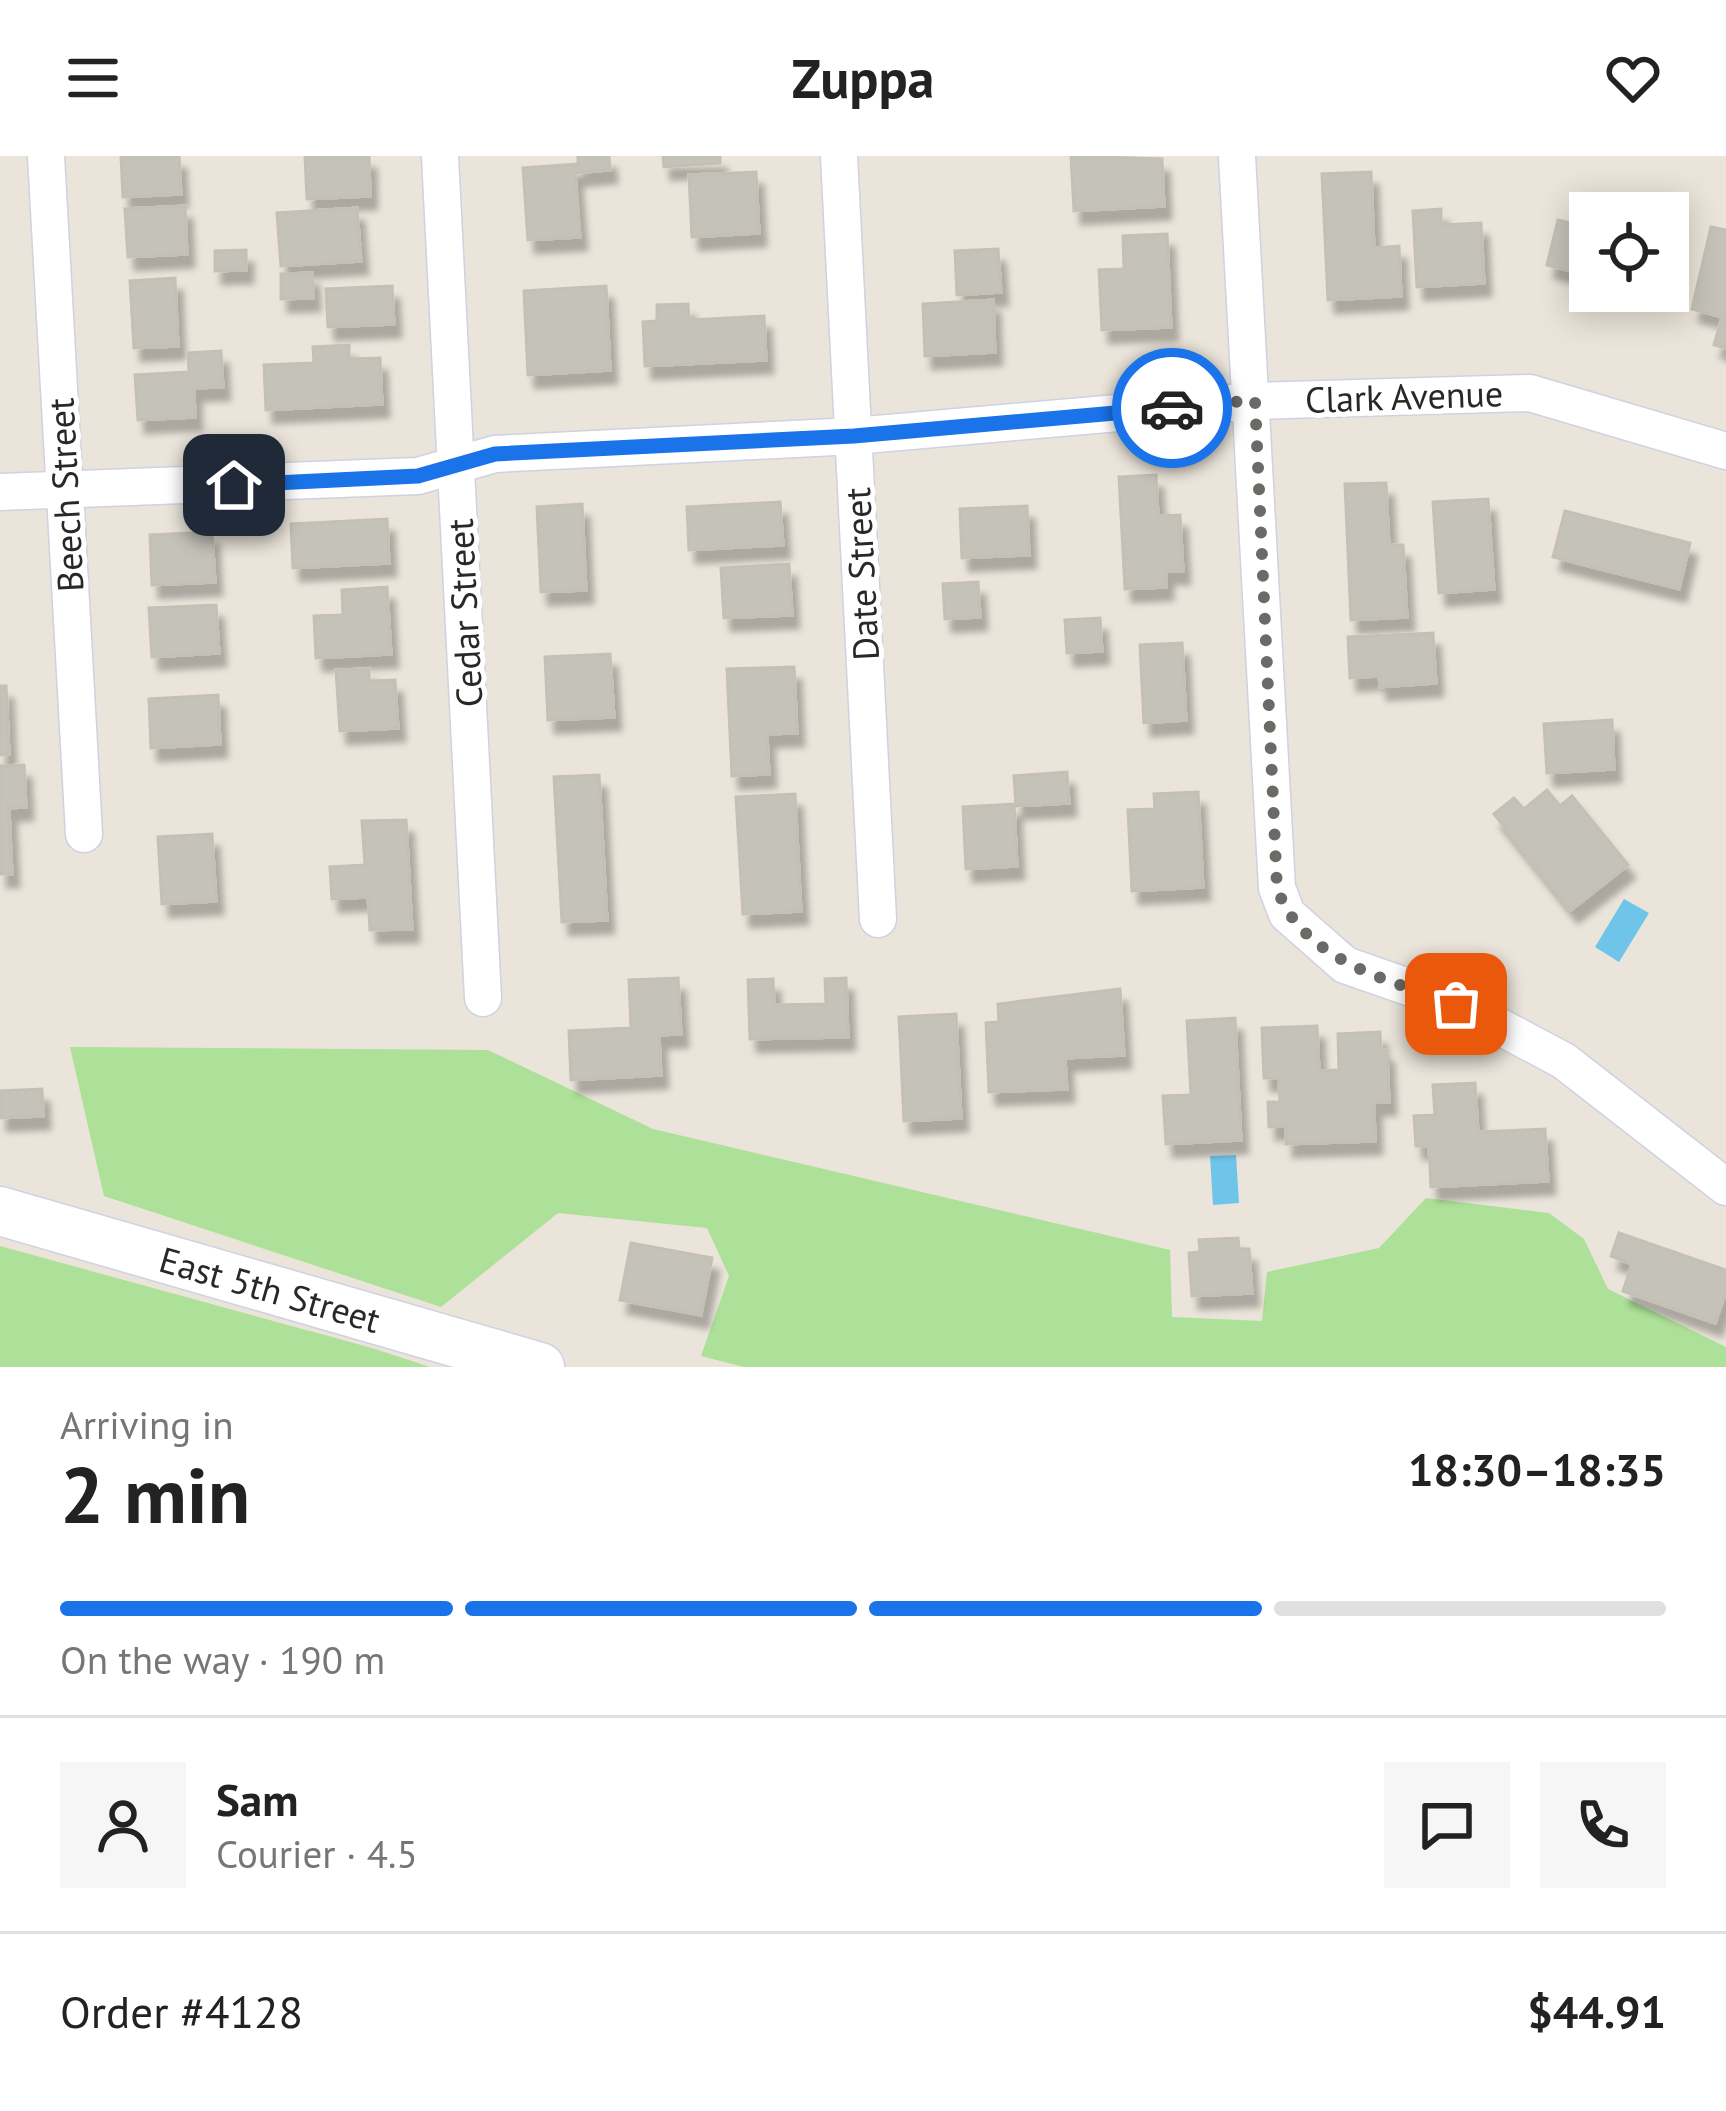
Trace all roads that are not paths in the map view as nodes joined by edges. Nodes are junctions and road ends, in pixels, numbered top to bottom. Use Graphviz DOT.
graph roads {
  1 [pos="46,156"];
  2 [pos="440,156"];
  3 [pos="838,156"];
  4 [pos="1237,156"];
  5 [pos="1255,400"];
  6 [pos="854,436"];
  7 [pos="1726,451"];
  8 [pos="457,465"];
  9 [pos="65,489"];
  10 [pos="0,493"];
  11 [pos="84,834"];
  12 [pos="878,920"];
  13 [pos="483,998"];
  14 [pos="1726,1187"];
  15 [pos="0,1211"];
  16 [pos="540,1367"];
  1 -- 9 [label="street, Beech Street"];
  2 -- 8 [label="street, Cedar Street"];
  3 -- 6 [label="street, Date Street"];
  4 -- 5 [label="street"];
  5 -- 6 [label="street, Clark Avenue"];
  5 -- 7 [label="street, Clark Avenue"];
  5 -- 14 [label="street"];
  6 -- 8 [label="street, Clark Avenue"];
  6 -- 12 [label="street, Date Street"];
  8 -- 9 [label="street, Clark Avenue"];
  8 -- 13 [label="street, Cedar Street"];
  9 -- 10 [label="street, Clark Avenue"];
  9 -- 11 [label="street, Beech Street"];
  15 -- 16 [label="street, East 5th Street"];
}
